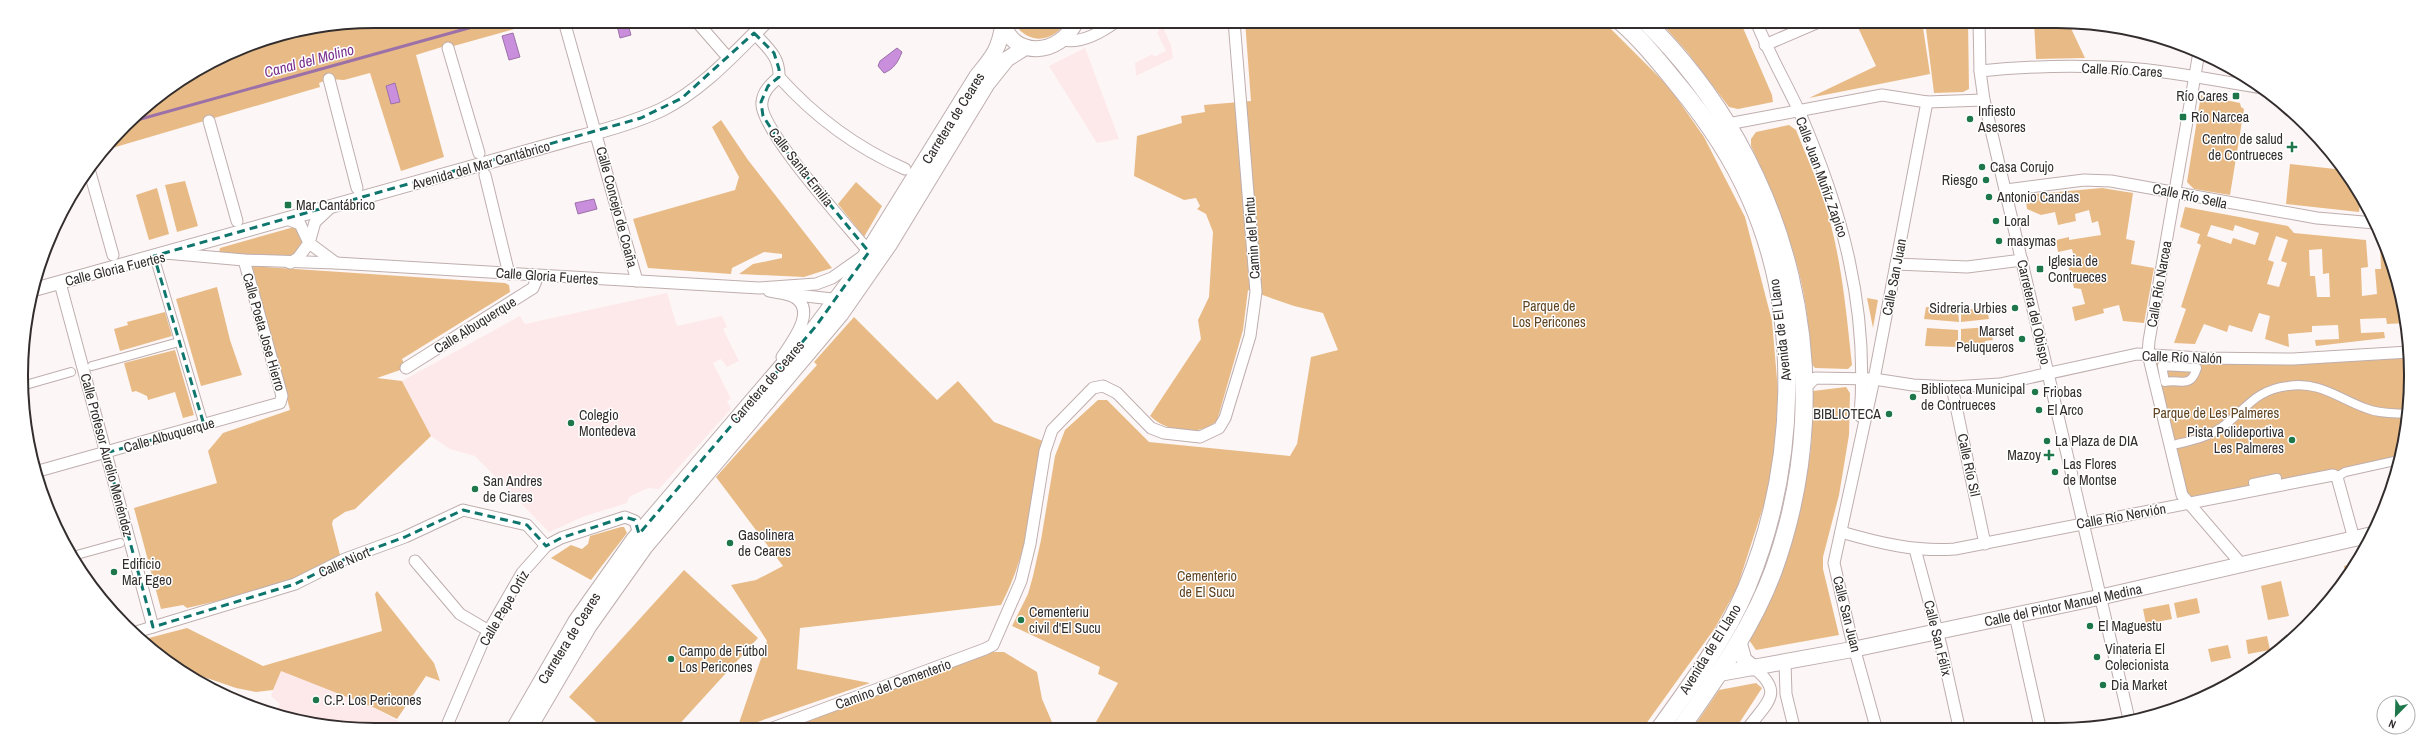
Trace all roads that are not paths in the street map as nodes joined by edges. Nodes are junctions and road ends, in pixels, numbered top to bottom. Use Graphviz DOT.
graph roads {
  1 [pos="566,28"];
  2 [pos="702,28"];
  3 [pos="760,28"];
  4 [pos="1002,28"];
  5 [pos="1007,28"];
  6 [pos="1072,28"];
  7 [pos="1107,28"];
  8 [pos="1235,28"];
  9 [pos="1627,28"];
  10 [pos="1651,28"];
  11 [pos="1759,28"];
  12 [pos="1805,28"];
  13 [pos="1979,28"];
  14 [pos="754,34"];
  15 [pos="1063,40"];
  16 [pos="1765,45"];
  17 [pos="1026,47"];
  18 [pos="448,48"];
  19 [pos="724,53"];
  20 [pos="2198,58"];
  21 [pos="1980,71"];
  22 [pos="2196,76"];
  23 [pos="779,77"];
  24 [pos="329,79"];
  25 [pos="2247,85"];
  26 [pos="1984,100"];
  27 [pos="1927,102"];
  28 [pos="1798,111"];
  29 [pos="209,121"];
  30 [pos="1728,124"];
  31 [pos="597,132"];
  32 [pos="479,153"];
  33 [pos="905,169"];
  34 [pos="485,175"];
  35 [pos="90,177"];
  36 [pos="357,188"];
  37 [pos="2006,190"];
  38 [pos="2175,194"];
  39 [pos="331,207"];
  40 [pos="287,219"];
  41 [pos="237,221"];
  42 [pos="2368,222"];
  43 [pos="309,243"];
  44 [pos="869,252"];
  45 [pos="114,254"];
  46 [pos="160,255"];
  47 [pos="244,260"];
  48 [pos="2022,260"];
  49 [pos="290,263"];
  50 [pos="336,263"];
  51 [pos="1896,264"];
  52 [pos="509,274"];
  53 [pos="538,276"];
  54 [pos="637,282"];
  55 [pos="60,283"];
  56 [pos="40,288"];
  57 [pos="759,288"];
  58 [pos="788,294"];
  59 [pos="854,297"];
  60 [pos="835,300"];
  61 [pos="179,342"];
  62 [pos="1861,342"];
  63 [pos="1880,347"];
  64 [pos="2403,352"];
  65 [pos="2148,354"];
  66 [pos="92,366"];
  67 [pos="406,368"];
  68 [pos="71,372"];
  69 [pos="2049,374"];
  70 [pos="1787,375"];
  71 [pos="1862,379"];
  72 [pos="1874,379"];
  73 [pos="1807,381"];
  74 [pos="28,384"];
  75 [pos="765,385"];
  76 [pos="1952,387"];
  77 [pos="280,403"];
  78 [pos="2402,414"];
  79 [pos="204,425"];
  80 [pos="2177,444"];
  81 [pos="106,453"];
  82 [pos="1857,453"];
  83 [pos="2393,461"];
  84 [pos="42,471"];
  85 [pos="2337,477"];
  86 [pos="2277,478"];
  87 [pos="2253,483"];
  88 [pos="2187,503"];
  89 [pos="2084,523"];
  90 [pos="1841,532"];
  91 [pos="639,534"];
  92 [pos="2364,537"];
  93 [pos="2354,539"];
  94 [pos="120,543"];
  95 [pos="1985,544"];
  96 [pos="546,546"];
  97 [pos="1915,549"];
  98 [pos="78,555"];
  99 [pos="415,561"];
  100 [pos="2242,566"];
  101 [pos="2101,598"];
  102 [pos="2014,615"];
  103 [pos="153,627"];
  104 [pos="140,631"];
  105 [pos="489,631"];
  106 [pos="1937,632"];
  107 [pos="1739,642"];
  108 [pos="993,644"];
  109 [pos="1855,649"];
  110 [pos="1785,662"];
  111 [pos="1754,668"];
  112 [pos="1720,673"];
  113 [pos="1687,687"];
  114 [pos="1786,694"];
  115 [pos="1771,696"];
  116 [pos="2128,715"];
  117 [pos="448,723"];
  118 [pos="517,723"];
  119 [pos="532,723"];
  120 [pos="786,723"];
  121 [pos="1663,723"];
  122 [pos="1685,723"];
  123 [pos="1752,723"];
  124 [pos="1793,723"];
  125 [pos="1875,723"];
  126 [pos="1957,723"];
  127 [pos="2039,723"];
  1 -- 31 [label="street, Calle Concejo de Coaña"];
  2 -- 19 [label="street"];
  3 -- 14 [label="street, Avenida del Mar Cantábrico"];
  4 -- 44 [label="main road, Carretera de Ceares"];
  5 -- 17 [label="main road"];
  6 -- 15 [label="main road"];
  7 -- 15 [label="street"];
  8 -- 108 [label="street, Camin del Pintu"];
  9 -- 70 [label="main road, Avenida de El Llano"];
  10 -- 30 [label="main road, Avenida de El Llano"];
  11 -- 16 [label="street, Calle Juan Muñíz Zapico"];
  12 -- 16 [label="street"];
  13 -- 21 [label="street, Carretera del Obispo"];
  14 -- 23 [label="street"];
  14 -- 31 [label="street, Avenida del Mar Cantábrico"];
  15 -- 17 [label="main road"];
  16 -- 28 [label="street, Calle Juan Muñíz Zapico"];
  17 -- 59 [label="main road, Carretera de Ceares"];
  18 -- 32 [label="street"];
  20 -- 22 [label="street, Calle Río Narcea"];
  21 -- 22 [label="street, Calle Río Cares"];
  21 -- 26 [label="street, Carretera del Obispo"];
  22 -- 25 [label="street, Calle Río Cares"];
  22 -- 38 [label="street, Calle Río Narcea"];
  23 -- 33 [label="street"];
  23 -- 44 [label="street, Calle Santa Emilia"];
  24 -- 36 [label="street"];
  26 -- 27 [label="street"];
  26 -- 37 [label="street, Carretera del Obispo"];
  27 -- 28 [label="street"];
  27 -- 51 [label="street, Calle San Juan"];
  28 -- 30 [label="street"];
  28 -- 62 [label="street, Calle Juan Muñíz Zapico"];
  29 -- 41 [label="street"];
  30 -- 73 [label="main road, Avenida de El Llano"];
  31 -- 39 [label="street, Avenida del Mar Cantábrico"];
  31 -- 54 [label="street, Calle Concejo de Coaña"];
  34 -- 52 [label="street"];
  35 -- 45 [label="street"];
  37 -- 38 [label="street, Calle Río Sella"];
  37 -- 48 [label="street, Carretera del Obispo"];
  38 -- 42 [label="street, Calle Río Sella"];
  38 -- 65 [label="street, Calle Río Narcea"];
  39 -- 40 [label="street, Avenida del Mar Cantábrico"];
  39 -- 43 [label="street"];
  40 -- 43 [label="street"];
  40 -- 46 [label="street, Avenida del Mar Cantábrico"];
  43 -- 49 [label="street"];
  43 -- 50 [label="street"];
  44 -- 57 [label="street, Calle Gloria Fuertes"];
  44 -- 60 [label="main road, Carretera de Ceares"];
  46 -- 47 [label="street, Calle Gloria Fuertes"];
  46 -- 55 [label="street, Calle Gloria Fuertes"];
  46 -- 61 [label="street"];
  47 -- 49 [label="street, Calle Gloria Fuertes"];
  47 -- 77 [label="street, Calle Poeta Jose Hierro"];
  48 -- 51 [label="street"];
  48 -- 69 [label="street, Carretera del Obispo"];
  49 -- 50 [label="street, Calle Gloria Fuertes"];
  50 -- 52 [label="street, Calle Gloria Fuertes"];
  51 -- 63 [label="street, Calle San Juan"];
  52 -- 53 [label="street, Calle Gloria Fuertes"];
  53 -- 54 [label="street, Calle Gloria Fuertes"];
  53 -- 67 [label="street, Calle Albuquerque"];
  54 -- 57 [label="street, Calle Gloria Fuertes"];
  55 -- 56 [label="street, Calle Gloria Fuertes"];
  55 -- 81 [label="street, Calle Profesor Aurelio Menéndez"];
  57 -- 58 [label="street, Calle Gloria Fuertes"];
  58 -- 60 [label="street, Calle Gloria Fuertes"];
  58 -- 75 [label="street"];
  59 -- 60 [label="street, Calle Gloria Fuertes"];
  59 -- 119 [label="main road, Carretera de Ceares"];
  60 -- 75 [label="main road, Carretera de Ceares"];
  61 -- 66 [label="street"];
  61 -- 79 [label="street"];
  62 -- 63 [label="street"];
  62 -- 71 [label="street, Calle Juan Muñíz Zapico"];
  63 -- 72 [label="street, Calle San Juan"];
  64 -- 65 [label="street, Calle Río Nalón"];
  65 -- 69 [label="street, Calle Río Nalón"];
  65 -- 88 [label="street, Calle Río Narcea"];
  68 -- 74 [label="street"];
  69 -- 76 [label="street, Calle Río Nalón"];
  69 -- 89 [label="street, Carretera del Obispo"];
  70 -- 73 [label="street, Calle Río Nalón"];
  70 -- 113 [label="main road, Avenida de El Llano"];
  71 -- 72 [label="street, Calle Río Nalón"];
  71 -- 73 [label="street, Calle Río Nalón"];
  71 -- 82 [label="street, Calle San Juan"];
  72 -- 76 [label="street, Calle Río Nalón"];
  72 -- 82 [label="street, Calle San Juan"];
  73 -- 107 [label="main road, Avenida de El Llano"];
  75 -- 91 [label="main road, Carretera de Ceares"];
  76 -- 95 [label="street, Calle Río Sil"];
  77 -- 79 [label="street, Calle Albuquerque"];
  78 -- 80 [label="street"];
  79 -- 81 [label="street, Calle Albuquerque"];
  81 -- 84 [label="street, Calle Albuquerque"];
  81 -- 103 [label="street, Calle Profesor Aurelio Menéndez"];
  82 -- 90 [label="street, Calle San Juan"];
  83 -- 85 [label="street"];
  85 -- 88 [label="street, Calle Río Nervión"];
  85 -- 93 [label="street"];
  86 -- 87 [label="street"];
  88 -- 89 [label="street, Calle Río Nervión"];
  88 -- 100 [label="street, Calle Río Narcea"];
  89 -- 95 [label="street, Calle Río Nervión"];
  89 -- 101 [label="street, Carretera del Obispo"];
  90 -- 97 [label="street, Calle Río Nervión"];
  90 -- 109 [label="street, Calle San Juan"];
  91 -- 96 [label="street, Calle Pepe Ortiz"];
  91 -- 118 [label="main road, Carretera de Ceares"];
  92 -- 93 [label="main road, Calle del Pintor Manuel Medina"];
  93 -- 100 [label="main road, Calle del Pintor Manuel Medina"];
  94 -- 98 [label="street"];
  95 -- 97 [label="street, Calle Río Nervión"];
  96 -- 103 [label="street, Calle Niort"];
  96 -- 105 [label="street, Calle Pepe Ortiz"];
  97 -- 106 [label="street, Calle San Félix"];
  99 -- 105 [label="street"];
  100 -- 101 [label="main road, Calle del Pintor Manuel Medina"];
  101 -- 102 [label="main road, Calle del Pintor Manuel Medina"];
  101 -- 116 [label="street, Carretera del Obispo"];
  102 -- 106 [label="main road, Calle del Pintor Manuel Medina"];
  102 -- 127 [label="street"];
  103 -- 104 [label="street, Calle Niort"];
  105 -- 117 [label="street, Calle Pepe Ortiz"];
  106 -- 109 [label="main road, Calle del Pintor Manuel Medina"];
  106 -- 126 [label="street, Calle San Félix"];
  107 -- 111 [label="main road"];
  107 -- 112 [label="main road, Avenida de El Llano"];
  108 -- 120 [label="street, Camino del Cementerio"];
  109 -- 110 [label="main road, Calle del Pintor Manuel Medina"];
  109 -- 125 [label="street, Calle San Juan"];
  110 -- 111 [label="main road, Calle del Pintor Manuel Medina"];
  110 -- 114 [label="street"];
  111 -- 112 [label="main road, Calle del Pintor Manuel Medina"];
  111 -- 115 [label="street"];
  112 -- 113 [label="main road, Calle del Pintor Manuel Medina"];
  112 -- 122 [label="main road, Avenida de El Llano"];
  113 -- 121 [label="main road, Avenida de El Llano"];
  114 -- 115 [label="street"];
  114 -- 124 [label="street"];
  115 -- 123 [label="street"];
}
